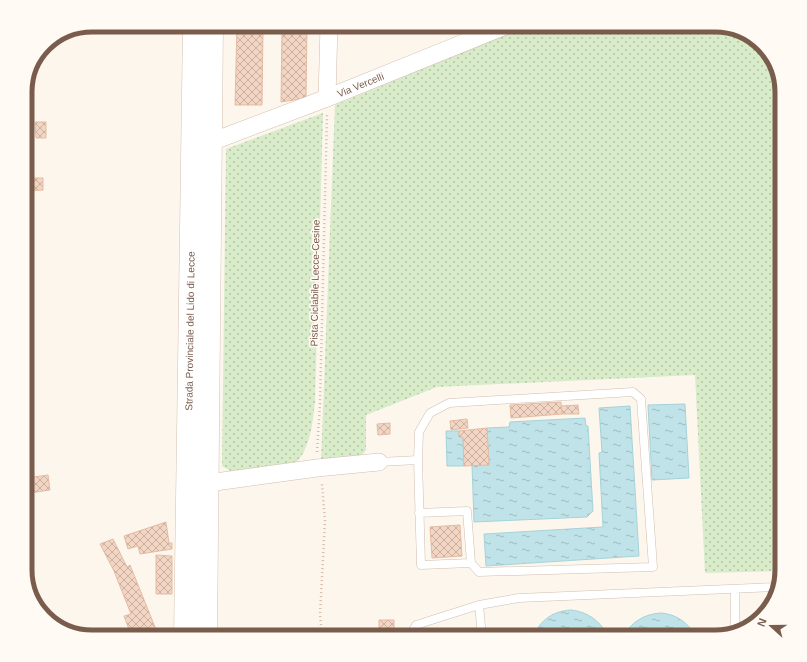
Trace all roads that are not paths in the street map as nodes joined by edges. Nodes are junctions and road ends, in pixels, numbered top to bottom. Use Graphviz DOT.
graph roads {
  1 [pos="194,32"];
  2 [pos="212,32"];
  3 [pos="329,32"];
  4 [pos="481,32"];
  5 [pos="327,98"];
  6 [pos="211,142"];
  7 [pos="418,460"];
  8 [pos="379,462"];
  9 [pos="208,483"];
  10 [pos="419,513"];
  11 [pos="471,563"];
  12 [pos="772,587"];
  13 [pos="735,589"];
  14 [pos="479,606"];
  15 [pos="735,627"];
  16 [pos="185,630"];
  17 [pos="206,630"];
  18 [pos="413,630"];
  19 [pos="481,630"];
  1 -- 16 [label="main road, Strada Provinciale del Lido di Lecce"];
  2 -- 6 [label="main road, Strada Provinciale del Lido di Lecce"];
  3 -- 5 [label="street"];
  4 -- 5 [label="street, Via Vercelli"];
  5 -- 6 [label="street, Via Vercelli"];
  6 -- 9 [label="main road, Strada Provinciale del Lido di Lecce"];
  7 -- 8 [label="lane"];
  7 -- 10 [label="lane"];
  7 -- 11 [label="lane"];
  8 -- 9 [label="street"];
  9 -- 17 [label="main road, Strada Provinciale del Lido di Lecce"];
  10 -- 11 [label="lane"];
  10 -- 11 [label="lane"];
  12 -- 13 [label="lane"];
  13 -- 14 [label="lane"];
  13 -- 15 [label="lane"];
  14 -- 18 [label="lane"];
  14 -- 19 [label="lane"];
}
